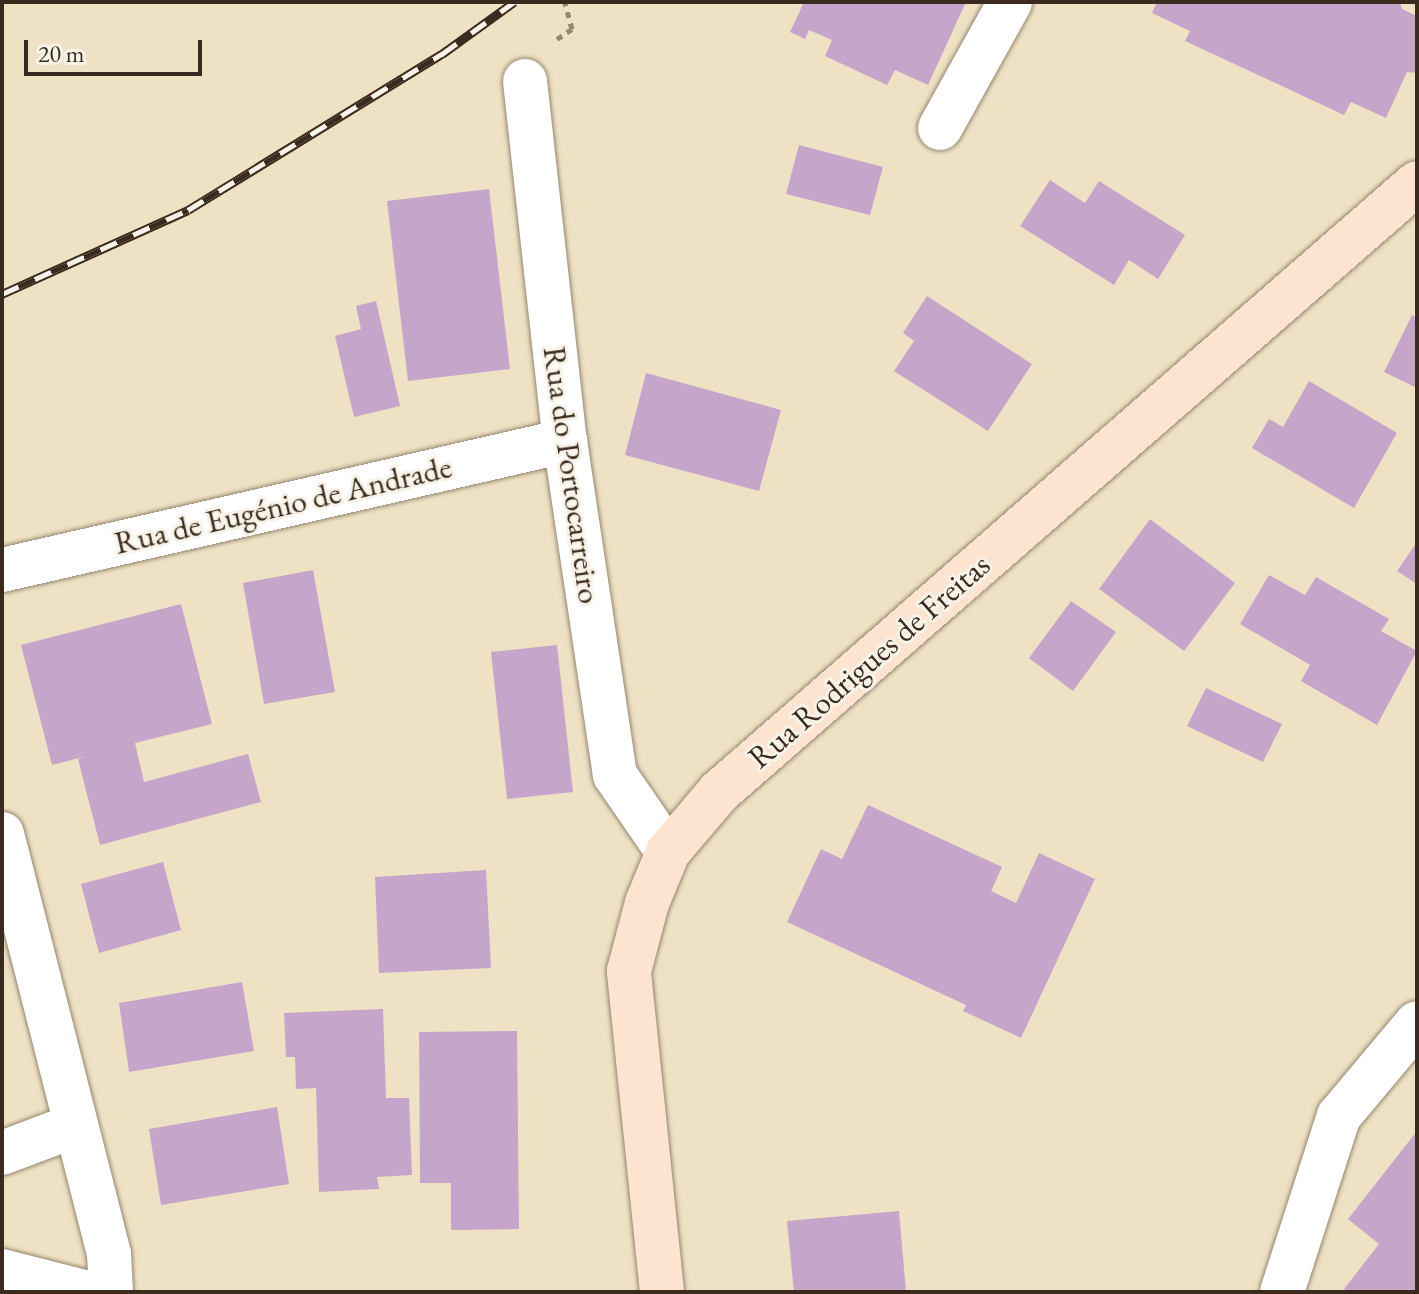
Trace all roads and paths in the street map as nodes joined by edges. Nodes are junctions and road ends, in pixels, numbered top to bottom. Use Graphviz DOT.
graph roads {
  1 [pos="1010,2"];
  2 [pos="525,81"];
  3 [pos="940,128"];
  4 [pos="1417,183"];
  5 [pos="565,441"];
  6 [pos="2,570"];
  7 [pos="2,834"];
  8 [pos="668,852"];
  9 [pos="1417,1023"];
  10 [pos="76,1125"];
  11 [pos="2,1153"];
  12 [pos="2,1271"];
  13 [pos="84,1292"];
  14 [pos="111,1292"];
  15 [pos="662,1292"];
  16 [pos="1282,1292"];
  1 -- 3 [label="street"];
  2 -- 5 [label="street, Rua do Portocarreiro"];
  4 -- 8 [label="main road, Rua Rodrigues de Freitas"];
  5 -- 6 [label="street, Rua de Eugénio de Andrade"];
  5 -- 8 [label="street, Rua do Portocarreiro"];
  7 -- 10 [label="street"];
  8 -- 15 [label="main road, Rua Rodrigues de Freitas"];
  9 -- 16 [label="street"];
  10 -- 11 [label="street"];
  10 -- 14 [label="street"];
  12 -- 13 [label="street"];
}
